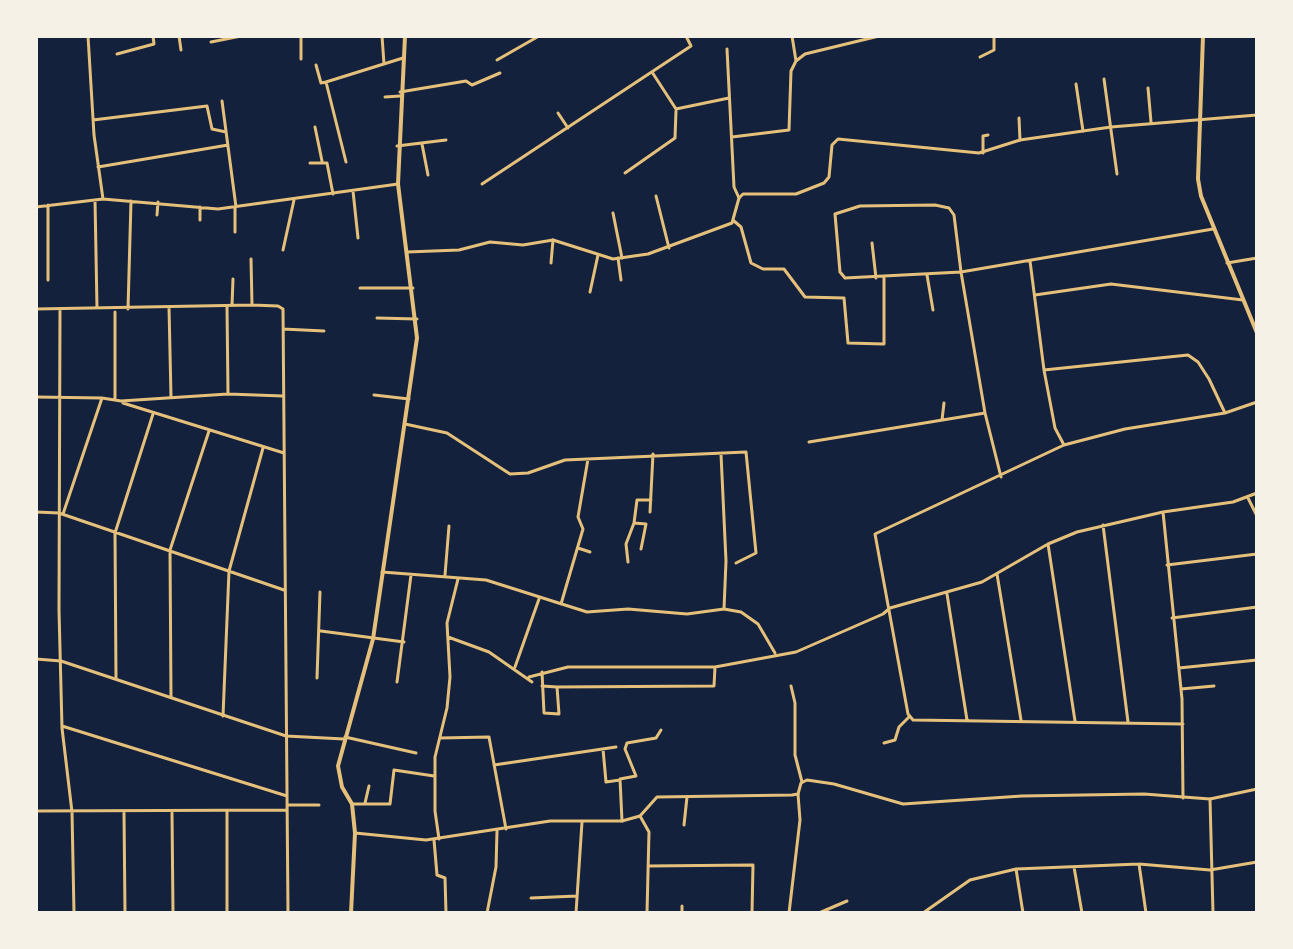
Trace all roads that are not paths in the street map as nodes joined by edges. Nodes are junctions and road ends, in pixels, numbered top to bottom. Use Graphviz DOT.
graph roads {
  1 [pos="88,36"];
  2 [pos="153,36"];
  3 [pos="179,36"];
  4 [pos="241,36"];
  5 [pos="301,36"];
  6 [pos="382,36"];
  7 [pos="405,36"];
  8 [pos="539,36"];
  9 [pos="686,36"];
  10 [pos="792,36"];
  11 [pos="877,36"];
  12 [pos="994,36"];
  13 [pos="1203,36"];
  14 [pos="211,42"];
  15 [pos="727,49"];
  16 [pos="181,50"];
  17 [pos="117,54"];
  18 [pos="980,57"];
  19 [pos="403,58"];
  20 [pos="301,59"];
  21 [pos="497,60"];
  22 [pos="796,61"];
  23 [pos="316,65"];
  24 [pos="384,65"];
  25 [pos="652,72"];
  26 [pos="500,73"];
  27 [pos="1104,79"];
  28 [pos="326,82"];
  29 [pos="1076,84"];
  30 [pos="1148,88"];
  31 [pos="400,94"];
  32 [pos="385,97"];
  33 [pos="729,98"];
  34 [pos="222,101"];
  35 [pos="676,109"];
  36 [pos="558,113"];
  37 [pos="1257,115"];
  38 [pos="1019,118"];
  39 [pos="1200,118"];
  40 [pos="93,120"];
  41 [pos="1151,122"];
  42 [pos="315,127"];
  43 [pos="1111,127"];
  44 [pos="568,128"];
  45 [pos="1083,131"];
  46 [pos="226,132"];
  47 [pos="988,135"];
  48 [pos="732,137"];
  49 [pos="446,140"];
  50 [pos="1020,140"];
  51 [pos="422,144"];
  52 [pos="228,145"];
  53 [pos="397,146"];
  54 [pos="983,153"];
  55 [pos="322,161"];
  56 [pos="346,162"];
  57 [pos="310,163"];
  58 [pos="98,167"];
  59 [pos="625,173"];
  60 [pos="1117,174"];
  61 [pos="428,175"];
  62 [pos="398,184"];
  63 [pos="482,184"];
  64 [pos="353,191"];
  65 [pos="333,194"];
  66 [pos="656,196"];
  67 [pos="739,198"];
  68 [pos="103,199"];
  69 [pos="95,200"];
  70 [pos="294,200"];
  71 [pos="131,201"];
  72 [pos="158,202"];
  73 [pos="48,205"];
  74 [pos="36,207"];
  75 [pos="200,207"];
  76 [pos="235,207"];
  77 [pos="613,213"];
  78 [pos="157,215"];
  79 [pos="200,220"];
  80 [pos="734,221"];
  81 [pos="1213,229"];
  82 [pos="235,232"];
  83 [pos="358,238"];
  84 [pos="553,240"];
  85 [pos="872,243"];
  86 [pos="669,248"];
  87 [pos="283,250"];
  88 [pos="407,252"];
  89 [pos="598,255"];
  90 [pos="620,258"];
  91 [pos="1257,258"];
  92 [pos="251,259"];
  93 [pos="1030,261"];
  94 [pos="551,263"];
  95 [pos="1227,263"];
  96 [pos="961,272"];
  97 [pos="927,275"];
  98 [pos="876,278"];
  99 [pos="884,278"];
  100 [pos="233,279"];
  101 [pos="48,280"];
  102 [pos="621,280"];
  103 [pos="360,288"];
  104 [pos="413,288"];
  105 [pos="590,292"];
  106 [pos="1035,295"];
  107 [pos="1243,300"];
  108 [pos="252,305"];
  109 [pos="230,306"];
  110 [pos="169,307"];
  111 [pos="36,309"];
  112 [pos="60,309"];
  113 [pos="97,309"];
  114 [pos="128,309"];
  115 [pos="115,310"];
  116 [pos="933,310"];
  117 [pos="377,318"];
  118 [pos="417,319"];
  119 [pos="283,329"];
  120 [pos="324,331"];
  121 [pos="1257,333"];
  122 [pos="1044,370"];
  123 [pos="228,394"];
  124 [pos="374,395"];
  125 [pos="283,396"];
  126 [pos="36,397"];
  127 [pos="59,397"];
  128 [pos="171,397"];
  129 [pos="102,398"];
  130 [pos="409,399"];
  131 [pos="115,400"];
  132 [pos="121,401"];
  133 [pos="1257,402"];
  134 [pos="944,403"];
  135 [pos="985,413"];
  136 [pos="1225,413"];
  137 [pos="153,414"];
  138 [pos="942,420"];
  139 [pos="405,424"];
  140 [pos="209,431"];
  141 [pos="809,442"];
  142 [pos="1064,445"];
  143 [pos="263,448"];
  144 [pos="284,453"];
  145 [pos="653,454"];
  146 [pos="721,454"];
  147 [pos="588,459"];
  148 [pos="1001,477"];
  149 [pos="1257,493"];
  150 [pos="1248,498"];
  151 [pos="651,500"];
  152 [pos="36,512"];
  153 [pos="650,512"];
  154 [pos="1163,512"];
  155 [pos="61,513"];
  156 [pos="1257,516"];
  157 [pos="634,523"];
  158 [pos="1103,525"];
  159 [pos="449,526"];
  160 [pos="115,533"];
  161 [pos="1048,544"];
  162 [pos="578,548"];
  163 [pos="641,549"];
  164 [pos="170,550"];
  165 [pos="590,552"];
  166 [pos="1257,554"];
  167 [pos="628,562"];
  168 [pos="736,563"];
  169 [pos="1167,565"];
  170 [pos="229,571"];
  171 [pos="382,572"];
  172 [pos="997,574"];
  173 [pos="411,575"];
  174 [pos="445,575"];
  175 [pos="459,577"];
  176 [pos="284,590"];
  177 [pos="320,592"];
  178 [pos="947,592"];
  179 [pos="539,599"];
  180 [pos="561,604"];
  181 [pos="1257,607"];
  182 [pos="890,608"];
  183 [pos="724,609"];
  184 [pos="1172,618"];
  185 [pos="320,631"];
  186 [pos="447,637"];
  187 [pos="373,639"];
  188 [pos="404,642"];
  189 [pos="776,654"];
  190 [pos="36,659"];
  191 [pos="1257,660"];
  192 [pos="61,661"];
  193 [pos="715,667"];
  194 [pos="514,668"];
  195 [pos="1179,668"];
  196 [pos="542,672"];
  197 [pos="317,678"];
  198 [pos="116,679"];
  199 [pos="397,682"];
  200 [pos="542,686"];
  201 [pos="791,686"];
  202 [pos="1214,686"];
  203 [pos="557,687"];
  204 [pos="1181,689"];
  205 [pos="171,697"];
  206 [pos="223,716"];
  207 [pos="909,717"];
  208 [pos="967,720"];
  209 [pos="1021,720"];
  210 [pos="1075,721"];
  211 [pos="1128,722"];
  212 [pos="1183,724"];
  213 [pos="62,726"];
  214 [pos="661,730"];
  215 [pos="286,736"];
  216 [pos="345,738"];
  217 [pos="440,738"];
  218 [pos="884,743"];
  219 [pos="616,747"];
  220 [pos="603,749"];
  221 [pos="416,753"];
  222 [pos="494,765"];
  223 [pos="434,776"];
  224 [pos="620,780"];
  225 [pos="802,782"];
  226 [pos="369,786"];
  227 [pos="1257,789"];
  228 [pos="798,794"];
  229 [pos="687,795"];
  230 [pos="287,796"];
  231 [pos="1183,798"];
  232 [pos="1210,799"];
  233 [pos="365,803"];
  234 [pos="352,804"];
  235 [pos="319,805"];
  236 [pos="287,808"];
  237 [pos="36,811"];
  238 [pos="227,811"];
  239 [pos="72,812"];
  240 [pos="124,812"];
  241 [pos="172,812"];
  242 [pos="640,816"];
  243 [pos="622,821"];
  244 [pos="582,822"];
  245 [pos="684,825"];
  246 [pos="506,829"];
  247 [pos="497,831"];
  248 [pos="355,833"];
  249 [pos="437,840"];
  250 [pos="1257,862"];
  251 [pos="1139,864"];
  252 [pos="648,866"];
  253 [pos="1074,867"];
  254 [pos="1016,869"];
  255 [pos="1210,870"];
  256 [pos="577,896"];
  257 [pos="531,898"];
  258 [pos="847,901"];
  259 [pos="682,906"];
  260 [pos="931,910"];
  261 [pos="74,913"];
  262 [pos="125,913"];
  263 [pos="173,913"];
  264 [pos="227,913"];
  265 [pos="288,913"];
  266 [pos="351,913"];
  267 [pos="446,913"];
  268 [pos="487,913"];
  269 [pos="576,913"];
  270 [pos="647,913"];
  271 [pos="682,913"];
  272 [pos="752,913"];
  273 [pos="789,913"];
  274 [pos="819,913"];
  275 [pos="923,913"];
  276 [pos="1023,913"];
  277 [pos="1082,913"];
  278 [pos="1146,913"];
  279 [pos="1213,913"];
  1 -- 40 [label="street"];
  2 -- 17 [label="street"];
  3 -- 16 [label="street"];
  4 -- 14 [label="street"];
  5 -- 20 [label="street"];
  6 -- 24 [label="street"];
  7 -- 19 [label="main road"];
  8 -- 21 [label="street"];
  9 -- 25 [label="street"];
  10 -- 22 [label="street"];
  11 -- 22 [label="street"];
  12 -- 18 [label="street"];
  13 -- 39 [label="main road"];
  15 -- 33 [label="street"];
  19 -- 24 [label="street"];
  19 -- 31 [label="main road"];
  22 -- 48 [label="street"];
  23 -- 28 [label="street"];
  24 -- 28 [label="street"];
  25 -- 35 [label="street"];
  25 -- 44 [label="street"];
  26 -- 31 [label="street"];
  27 -- 43 [label="street"];
  28 -- 56 [label="street"];
  29 -- 45 [label="street"];
  30 -- 41 [label="street"];
  31 -- 32 [label="street"];
  31 -- 53 [label="main road"];
  33 -- 35 [label="street"];
  33 -- 48 [label="street"];
  34 -- 46 [label="street"];
  35 -- 59 [label="street"];
  36 -- 44 [label="street"];
  37 -- 39 [label="street"];
  38 -- 50 [label="street"];
  39 -- 41 [label="street"];
  39 -- 81 [label="main road"];
  40 -- 46 [label="street"];
  40 -- 58 [label="street"];
  41 -- 43 [label="street"];
  42 -- 55 [label="street"];
  43 -- 45 [label="street"];
  43 -- 60 [label="street"];
  44 -- 63 [label="street"];
  45 -- 50 [label="street"];
  46 -- 52 [label="street"];
  47 -- 54 [label="street"];
  48 -- 67 [label="street"];
  49 -- 51 [label="street"];
  50 -- 54 [label="street"];
  51 -- 53 [label="street"];
  51 -- 61 [label="street"];
  52 -- 58 [label="street"];
  52 -- 76 [label="street"];
  53 -- 62 [label="main road"];
  54 -- 67 [label="street"];
  55 -- 57 [label="street"];
  55 -- 65 [label="street"];
  58 -- 68 [label="street"];
  62 -- 64 [label="street"];
  62 -- 88 [label="main road"];
  64 -- 65 [label="street"];
  64 -- 83 [label="street"];
  65 -- 70 [label="street"];
  66 -- 86 [label="street"];
  67 -- 80 [label="street"];
  68 -- 69 [label="street"];
  68 -- 71 [label="street"];
  69 -- 73 [label="street"];
  69 -- 113 [label="street"];
  70 -- 76 [label="street"];
  70 -- 87 [label="street"];
  71 -- 72 [label="street"];
  71 -- 114 [label="street"];
  72 -- 75 [label="street"];
  72 -- 78 [label="street"];
  73 -- 74 [label="street"];
  73 -- 101 [label="street"];
  75 -- 76 [label="street"];
  75 -- 79 [label="street"];
  76 -- 82 [label="street"];
  77 -- 90 [label="street"];
  80 -- 86 [label="street"];
  80 -- 99 [label="street"];
  81 -- 93 [label="street"];
  81 -- 95 [label="main road"];
  84 -- 88 [label="street"];
  84 -- 89 [label="street"];
  84 -- 94 [label="street"];
  85 -- 98 [label="street"];
  86 -- 90 [label="street"];
  88 -- 104 [label="main road"];
  89 -- 90 [label="street"];
  89 -- 105 [label="street"];
  90 -- 102 [label="street"];
  91 -- 95 [label="street"];
  92 -- 108 [label="street"];
  93 -- 96 [label="street"];
  93 -- 106 [label="street"];
  95 -- 107 [label="main road"];
  96 -- 97 [label="street"];
  96 -- 98 [label="street"];
  96 -- 135 [label="street"];
  97 -- 99 [label="street"];
  97 -- 116 [label="street"];
  98 -- 99 [label="street"];
  100 -- 109 [label="street"];
  103 -- 104 [label="street"];
  104 -- 118 [label="main road"];
  106 -- 107 [label="street"];
  106 -- 122 [label="street"];
  107 -- 121 [label="main road"];
  108 -- 109 [label="street"];
  108 -- 119 [label="street"];
  109 -- 110 [label="street"];
  109 -- 123 [label="street"];
  110 -- 114 [label="street"];
  110 -- 128 [label="street"];
  111 -- 112 [label="street"];
  112 -- 113 [label="street"];
  112 -- 127 [label="street"];
  113 -- 115 [label="street"];
  114 -- 115 [label="street"];
  115 -- 131 [label="street"];
  117 -- 118 [label="street"];
  118 -- 130 [label="main road"];
  119 -- 120 [label="street"];
  119 -- 125 [label="street"];
  122 -- 136 [label="street"];
  122 -- 142 [label="street"];
  123 -- 125 [label="street"];
  123 -- 128 [label="street"];
  124 -- 130 [label="street"];
  125 -- 144 [label="street"];
  126 -- 127 [label="street"];
  127 -- 129 [label="street"];
  127 -- 155 [label="street"];
  128 -- 132 [label="street"];
  129 -- 131 [label="street"];
  129 -- 155 [label="street"];
  130 -- 139 [label="main road"];
  131 -- 132 [label="street"];
  132 -- 137 [label="street"];
  133 -- 136 [label="street"];
  134 -- 138 [label="street"];
  135 -- 138 [label="street"];
  135 -- 148 [label="street"];
  136 -- 142 [label="street"];
  137 -- 140 [label="street"];
  137 -- 160 [label="street"];
  138 -- 141 [label="street"];
  139 -- 147 [label="street"];
  139 -- 171 [label="main road"];
  140 -- 143 [label="street"];
  140 -- 164 [label="street"];
  142 -- 148 [label="street"];
  143 -- 144 [label="street"];
  143 -- 170 [label="street"];
  144 -- 176 [label="street"];
  145 -- 146 [label="street"];
  145 -- 147 [label="street"];
  145 -- 151 [label="street"];
  146 -- 168 [label="street"];
  146 -- 183 [label="street"];
  147 -- 162 [label="street"];
  148 -- 182 [label="street"];
  149 -- 150 [label="street"];
  150 -- 154 [label="street"];
  150 -- 156 [label="street"];
  151 -- 153 [label="street"];
  151 -- 157 [label="street"];
  152 -- 155 [label="street"];
  154 -- 158 [label="street"];
  154 -- 169 [label="street"];
  155 -- 160 [label="street"];
  155 -- 192 [label="street"];
  157 -- 163 [label="street"];
  157 -- 167 [label="street"];
  158 -- 161 [label="street"];
  158 -- 211 [label="street"];
  159 -- 174 [label="street"];
  160 -- 164 [label="street"];
  160 -- 198 [label="street"];
  161 -- 172 [label="street"];
  161 -- 210 [label="street"];
  162 -- 165 [label="street"];
  162 -- 180 [label="street"];
  164 -- 170 [label="street"];
  164 -- 205 [label="street"];
  166 -- 169 [label="street"];
  169 -- 184 [label="street"];
  170 -- 176 [label="street"];
  170 -- 206 [label="street"];
  171 -- 173 [label="street"];
  171 -- 187 [label="main road"];
  172 -- 178 [label="street"];
  172 -- 209 [label="street"];
  173 -- 174 [label="street"];
  173 -- 188 [label="street"];
  174 -- 175 [label="street"];
  175 -- 179 [label="street"];
  175 -- 186 [label="street"];
  176 -- 215 [label="street"];
  177 -- 185 [label="street"];
  178 -- 182 [label="street"];
  178 -- 208 [label="street"];
  179 -- 180 [label="street"];
  179 -- 194 [label="street"];
  180 -- 183 [label="street"];
  181 -- 184 [label="street"];
  182 -- 189 [label="street"];
  182 -- 207 [label="street"];
  183 -- 189 [label="street"];
  184 -- 195 [label="street"];
  185 -- 187 [label="street"];
  185 -- 197 [label="street"];
  186 -- 194 [label="street"];
  186 -- 217 [label="street"];
  187 -- 188 [label="street"];
  187 -- 216 [label="main road"];
  188 -- 199 [label="street"];
  189 -- 193 [label="street"];
  190 -- 192 [label="street"];
  191 -- 195 [label="street"];
  192 -- 198 [label="street"];
  192 -- 213 [label="street"];
  193 -- 196 [label="street"];
  193 -- 203 [label="street"];
  194 -- 196 [label="street"];
  195 -- 204 [label="street"];
  196 -- 200 [label="street"];
  198 -- 205 [label="street"];
  200 -- 203 [label="street"];
  200 -- 203 [label="street"];
  201 -- 225 [label="street"];
  202 -- 204 [label="street"];
  204 -- 212 [label="street"];
  205 -- 206 [label="street"];
  206 -- 215 [label="street"];
  207 -- 208 [label="street"];
  207 -- 218 [label="street"];
  208 -- 209 [label="street"];
  209 -- 210 [label="street"];
  210 -- 211 [label="street"];
  211 -- 212 [label="street"];
  212 -- 231 [label="street"];
  213 -- 230 [label="street"];
  213 -- 239 [label="street"];
  214 -- 224 [label="street"];
  215 -- 216 [label="street"];
  215 -- 230 [label="street"];
  216 -- 221 [label="street"];
  216 -- 234 [label="main road"];
  217 -- 222 [label="street"];
  217 -- 223 [label="street"];
  219 -- 220 [label="street"];
  220 -- 222 [label="street"];
  220 -- 224 [label="street"];
  222 -- 246 [label="street"];
  223 -- 233 [label="street"];
  223 -- 249 [label="street"];
  224 -- 243 [label="street"];
  225 -- 228 [label="street"];
  225 -- 231 [label="street"];
  226 -- 233 [label="street"];
  227 -- 232 [label="street"];
  228 -- 229 [label="street"];
  228 -- 273 [label="street"];
  229 -- 242 [label="street"];
  229 -- 245 [label="street"];
  230 -- 236 [label="street"];
  231 -- 232 [label="street"];
  232 -- 255 [label="street"];
  233 -- 234 [label="street"];
  234 -- 248 [label="main road"];
  235 -- 236 [label="street"];
  236 -- 238 [label="street"];
  236 -- 265 [label="street"];
  237 -- 239 [label="street"];
  238 -- 241 [label="street"];
  238 -- 264 [label="street"];
  239 -- 240 [label="street"];
  239 -- 261 [label="street"];
  240 -- 241 [label="street"];
  240 -- 262 [label="street"];
  241 -- 263 [label="street"];
  242 -- 243 [label="street"];
  242 -- 252 [label="street"];
  243 -- 244 [label="street"];
  244 -- 246 [label="street"];
  244 -- 256 [label="street"];
  246 -- 247 [label="street"];
  247 -- 249 [label="street"];
  247 -- 268 [label="street"];
  248 -- 249 [label="street"];
  248 -- 266 [label="main road"];
  249 -- 267 [label="street"];
  250 -- 255 [label="street"];
  251 -- 253 [label="street"];
  251 -- 255 [label="street"];
  251 -- 278 [label="street"];
  252 -- 270 [label="street"];
  252 -- 272 [label="street"];
  253 -- 254 [label="street"];
  253 -- 277 [label="street"];
  254 -- 260 [label="street"];
  254 -- 276 [label="street"];
  255 -- 279 [label="street"];
  256 -- 257 [label="street"];
  256 -- 269 [label="street"];
  258 -- 274 [label="street"];
  259 -- 271 [label="street"];
  260 -- 275 [label="street"];
}
